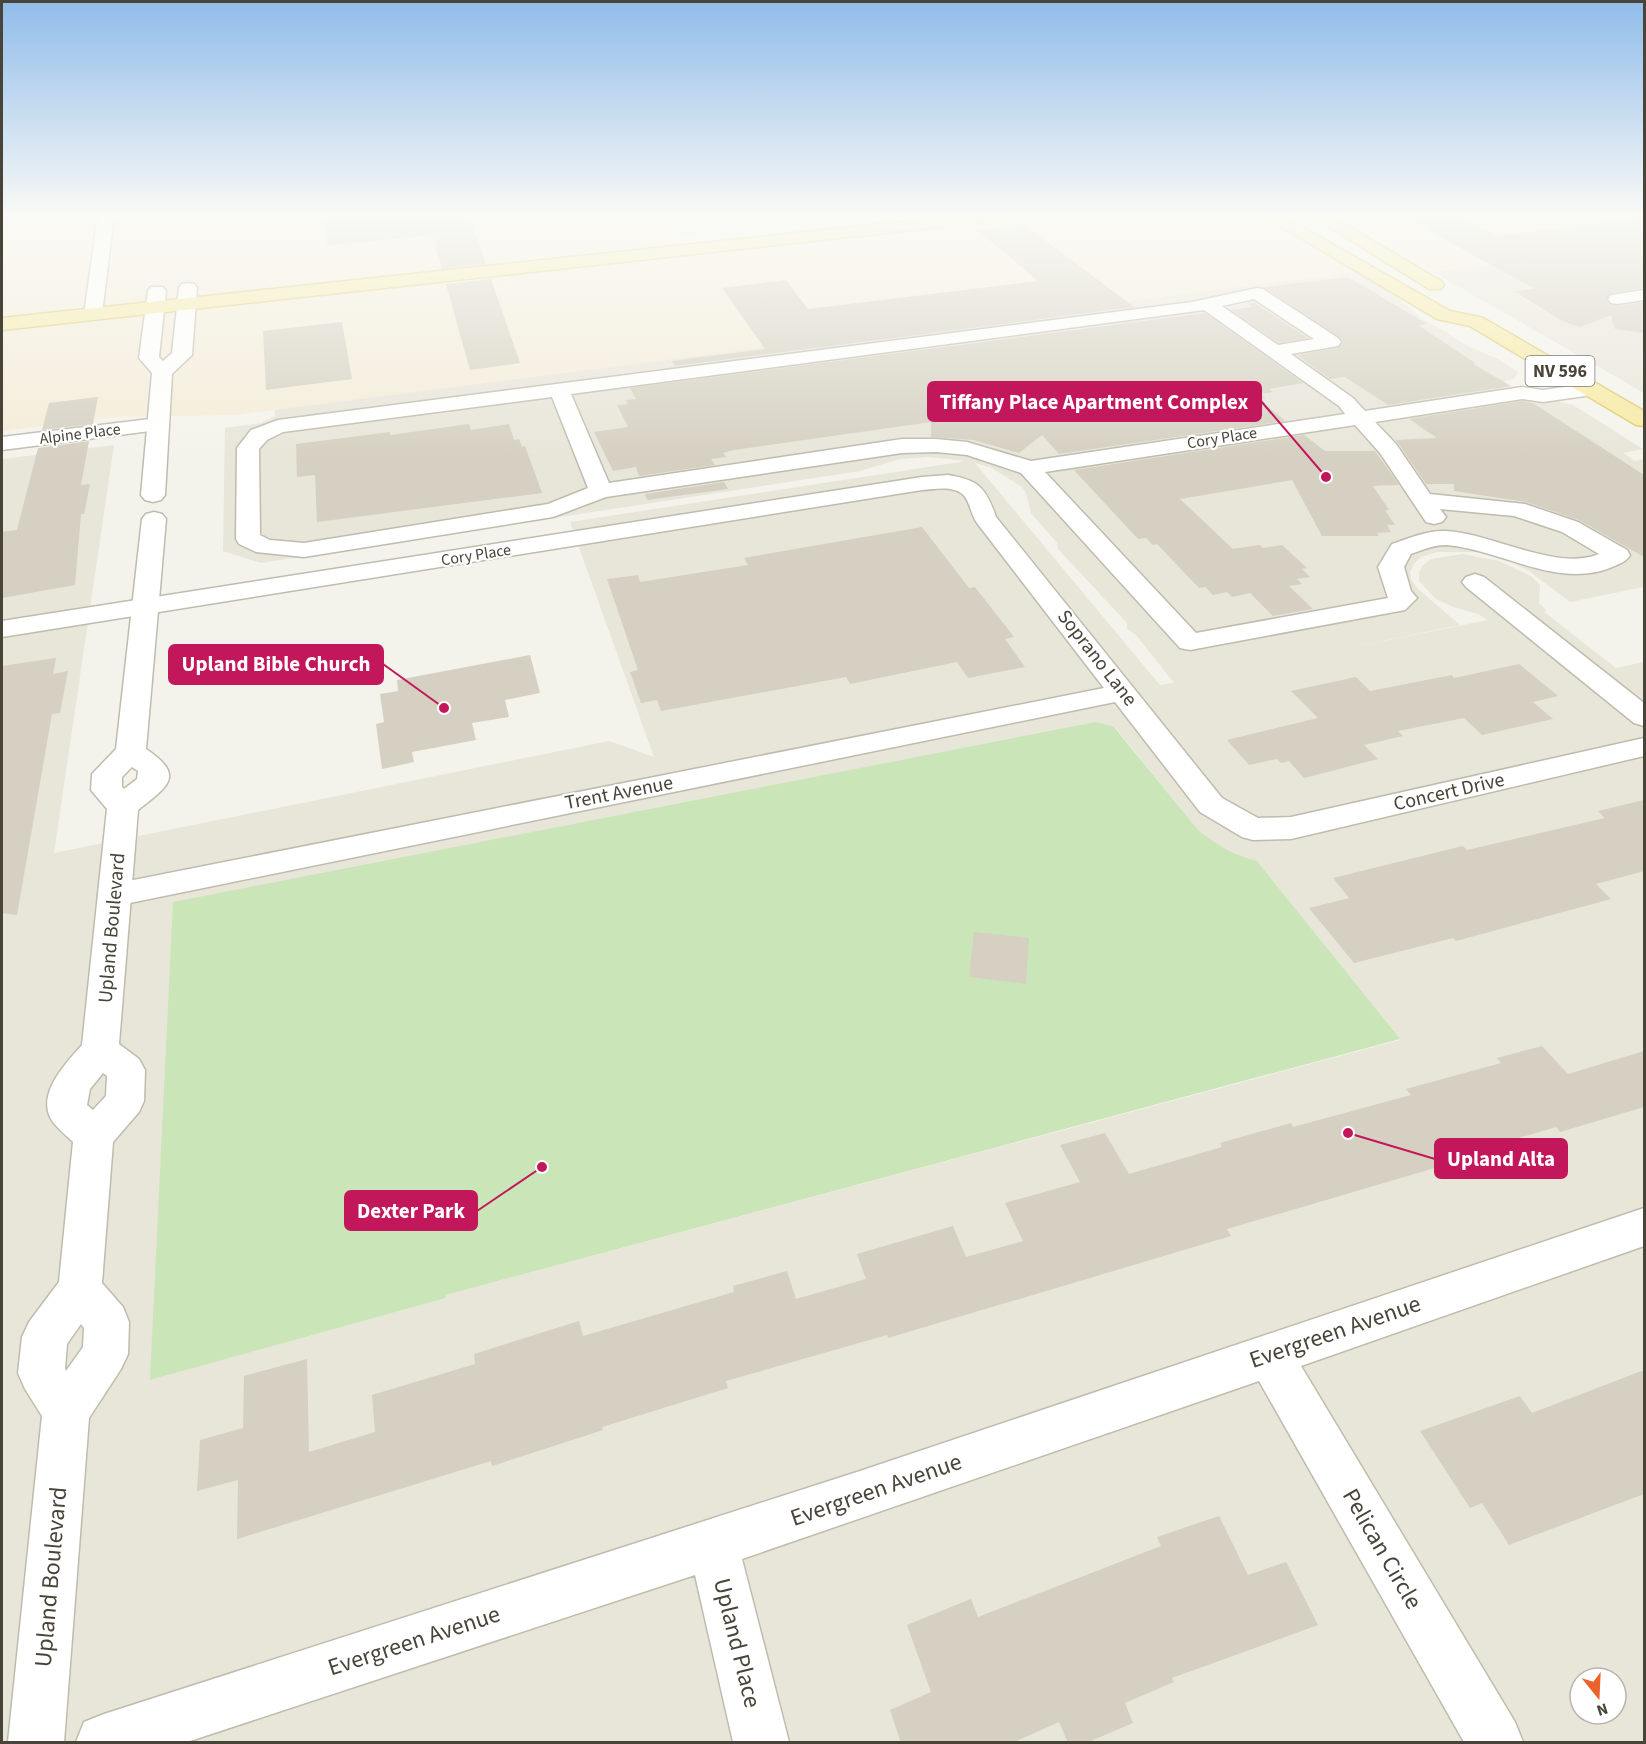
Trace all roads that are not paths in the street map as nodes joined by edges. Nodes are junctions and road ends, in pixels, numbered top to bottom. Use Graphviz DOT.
graph roads {
  1 [pos="96,296"];
  2 [pos="183,296"];
  3 [pos="187,296"];
  4 [pos="1237,296"];
  5 [pos="1263,296"];
  6 [pos="1412,296"];
  7 [pos="1455,296"];
  8 [pos="1632,296"];
  9 [pos="1617,298"];
  10 [pos="157,299"];
  11 [pos="1207,303"];
  12 [pos="95,306"];
  13 [pos="2,308"];
  14 [pos="1476,322"];
  15 [pos="2,324"];
  16 [pos="1276,351"];
  17 [pos="162,372"];
  18 [pos="1585,385"];
  19 [pos="559,389"];
  20 [pos="1358,417"];
  21 [pos="1644,420"];
  22 [pos="158,424"];
  23 [pos="2,444"];
  24 [pos="1029,468"];
  25 [pos="950,482"];
  26 [pos="601,491"];
  27 [pos="1424,500"];
  28 [pos="1445,537"];
  29 [pos="1475,582"];
  30 [pos="144,607"];
  31 [pos="2,629"];
  32 [pos="1124,692"];
  33 [pos="1644,717"];
  34 [pos="1644,747"];
  35 [pos="1253,829"];
  36 [pos="115,894"];
  37 [pos="1644,1227"];
  38 [pos="80,1289"];
  39 [pos="1269,1355"];
  40 [pos="66,1411"];
  41 [pos="713,1544"];
  42 [pos="36,1743"];
  43 [pos="104,1743"];
  44 [pos="761,1743"];
  45 [pos="1496,1743"];
  1 -- 12 [label="street"];
  2 -- 10 [label="main road"];
  3 -- 17 [label="street"];
  4 -- 11 [label="street"];
  5 -- 16 [label="street"];
  6 -- 14 [label="main road, NV 596"];
  7 -- 14 [label="main road, NV 596"];
  8 -- 9 [label="street"];
  10 -- 12 [label="main road"];
  10 -- 17 [label="street, Upland Boulevard"];
  11 -- 16 [label="street"];
  11 -- 19 [label="street"];
  12 -- 13 [label="main road"];
  12 -- 15 [label="main road"];
  14 -- 18 [label="main road, NV 596"];
  16 -- 20 [label="street"];
  17 -- 22 [label="street, Upland Boulevard"];
  18 -- 20 [label="street, Cory Place"];
  18 -- 21 [label="main road, NV 596"];
  19 -- 26 [label="street"];
  19 -- 26 [label="street"];
  20 -- 24 [label="street, Cory Place"];
  20 -- 27 [label="street"];
  22 -- 23 [label="street, Alpine Place"];
  22 -- 30 [label="street, Upland Boulevard"];
  24 -- 26 [label="street"];
  24 -- 28 [label="street"];
  25 -- 30 [label="street, Cory Place"];
  25 -- 32 [label="street, Soprano Lane"];
  27 -- 28 [label="street"];
  27 -- 28 [label="street"];
  29 -- 33 [label="street"];
  30 -- 31 [label="street, Cory Place"];
  30 -- 36 [label="street, Upland Boulevard"];
  32 -- 35 [label="street, Soprano Lane"];
  32 -- 36 [label="street, Trent Avenue"];
  34 -- 35 [label="street, Concert Drive"];
  36 -- 38 [label="street, Upland Boulevard"];
  37 -- 39 [label="street, Evergreen Avenue"];
  38 -- 40 [label="street"];
  38 -- 40 [label="street, Upland Boulevard"];
  39 -- 41 [label="street, Evergreen Avenue"];
  39 -- 45 [label="street, Pelican Circle"];
  40 -- 42 [label="street, Upland Boulevard"];
  41 -- 43 [label="street, Evergreen Avenue"];
  41 -- 44 [label="street, Upland Place"];
}
